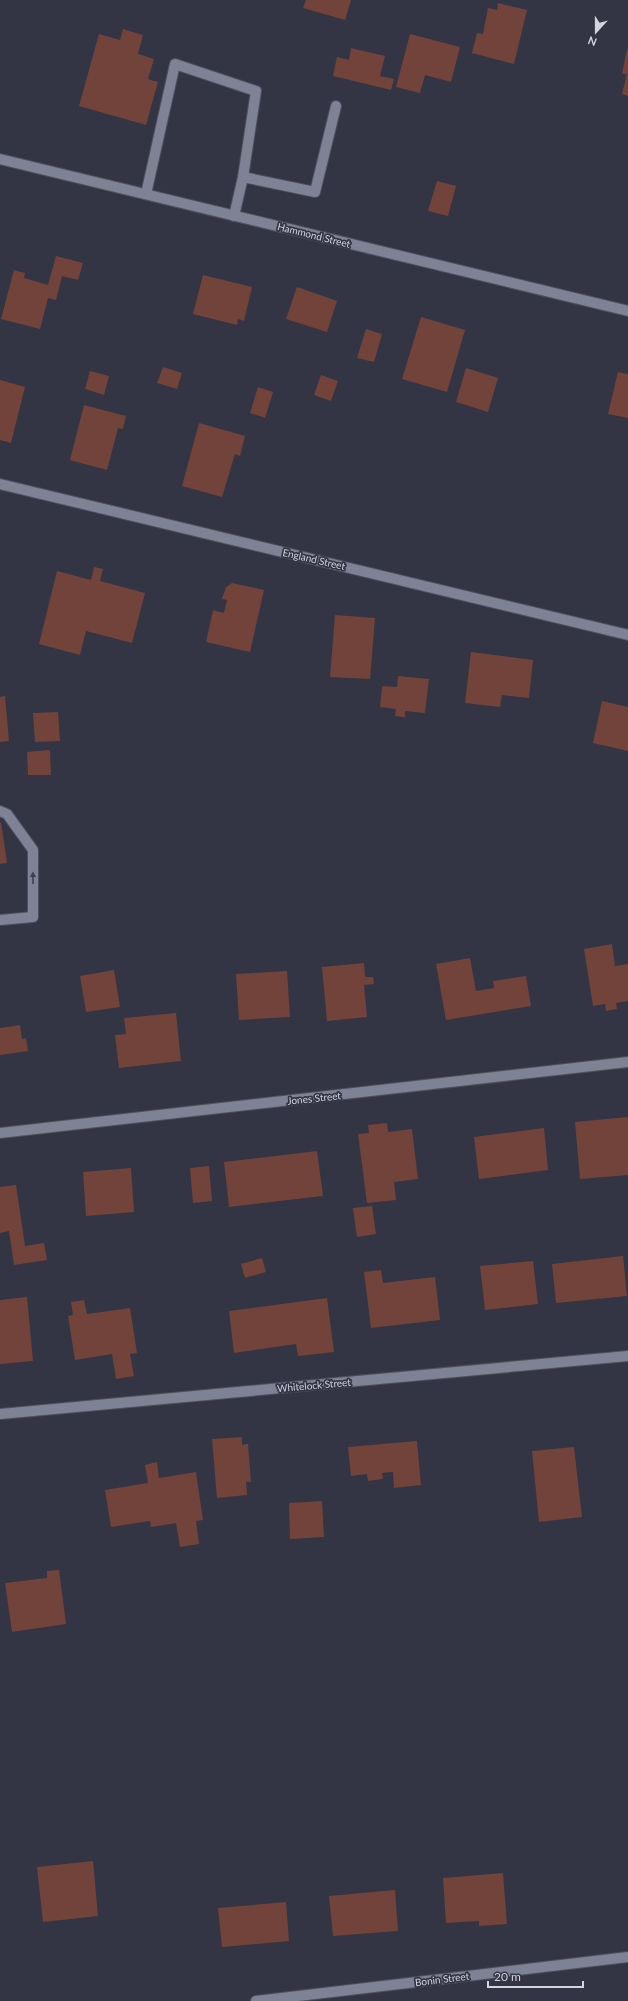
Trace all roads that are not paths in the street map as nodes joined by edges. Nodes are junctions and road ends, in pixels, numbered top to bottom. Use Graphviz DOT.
graph roads {
  1 [pos="336,106"];
  2 [pos="0,159"];
  3 [pos="243,177"];
  4 [pos="146,194"];
  5 [pos="234,216"];
  6 [pos="628,311"];
  7 [pos="0,484"];
  8 [pos="628,635"];
  9 [pos="0,811"];
  10 [pos="0,920"];
  11 [pos="628,1062"];
  12 [pos="0,1133"];
  13 [pos="628,1356"];
  14 [pos="0,1414"];
  15 [pos="628,1957"];
  16 [pos="256,2001"];
  1 -- 3 [label="street"];
  2 -- 4 [label="street, Hammond Street"];
  3 -- 4 [label="street"];
  3 -- 5 [label="street"];
  4 -- 5 [label="street, Hammond Street"];
  5 -- 6 [label="street, Hammond Street"];
  7 -- 8 [label="street, England Street"];
  10 -- 9 [label="street, one-way"];
  11 -- 12 [label="street, Jones Street"];
  13 -- 14 [label="street, Whitelock Street"];
  15 -- 16 [label="street, Bonin Street"];
}
